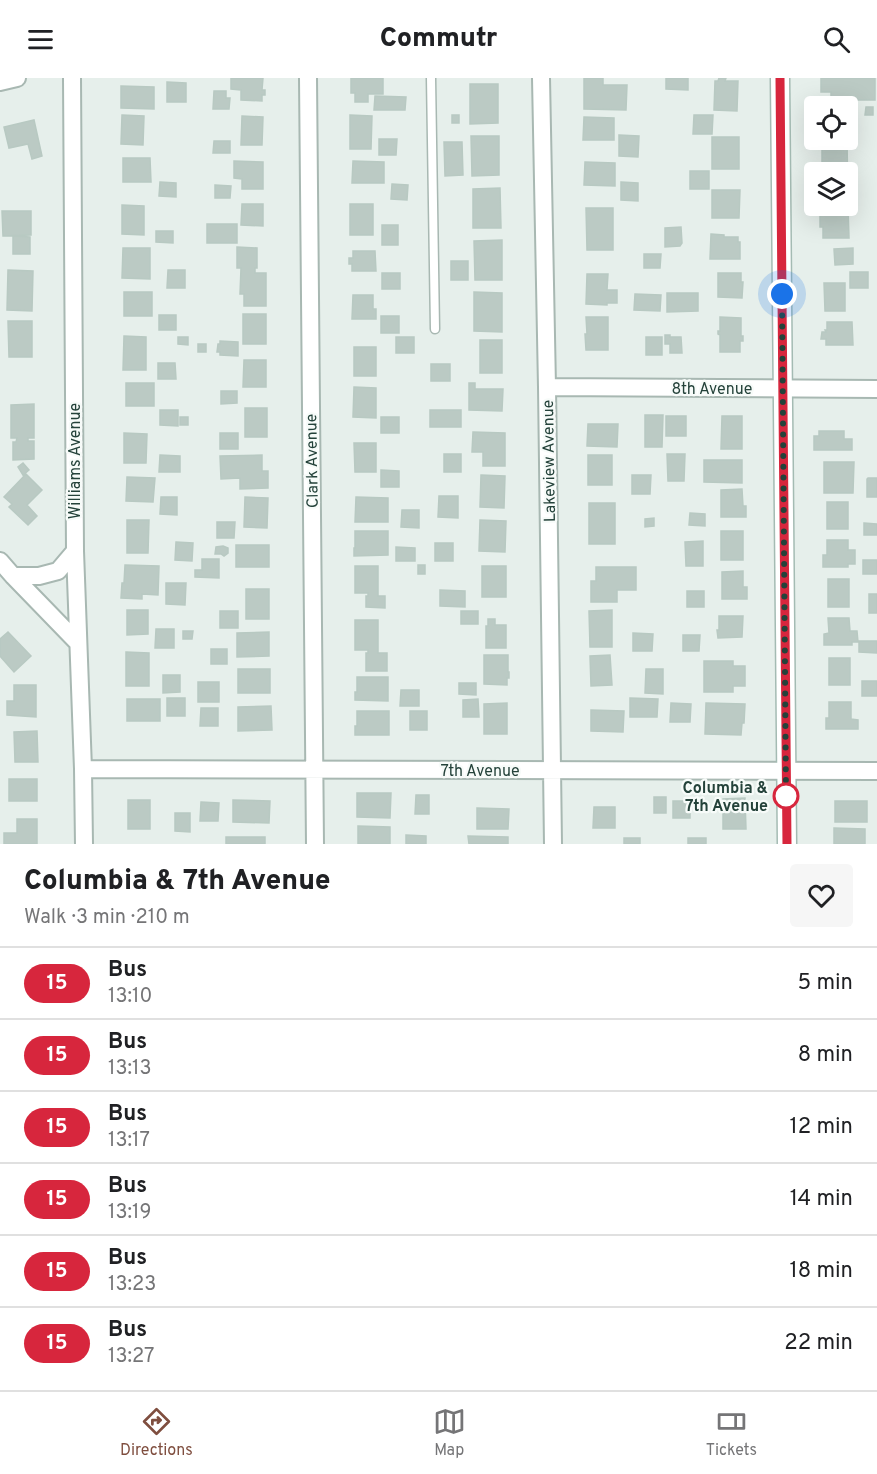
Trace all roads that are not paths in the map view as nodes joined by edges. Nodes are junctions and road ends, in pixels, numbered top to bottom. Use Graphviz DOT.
graph roads {
  1 [pos="17,78"];
  2 [pos="72,78"];
  3 [pos="308,78"];
  4 [pos="430,78"];
  5 [pos="541,78"];
  6 [pos="780,78"];
  7 [pos="0,82"];
  8 [pos="435,329"];
  9 [pos="547,387"];
  10 [pos="783,388"];
  11 [pos="877,389"];
  12 [pos="75,551"];
  13 [pos="0,561"];
  14 [pos="13,576"];
  15 [pos="77,642"];
  16 [pos="83,769"];
  17 [pos="314,770"];
  18 [pos="553,771"];
  19 [pos="785,771"];
  20 [pos="877,771"];
  21 [pos="84,844"];
  22 [pos="315,844"];
  23 [pos="553,844"];
  24 [pos="787,844"];
  1 -- 7 [label="street"];
  2 -- 12 [label="street, Williams Avenue"];
  3 -- 17 [label="street, Clark Avenue"];
  4 -- 8 [label="lane"];
  5 -- 9 [label="street, Lakeview Avenue"];
  6 -- 10 [label="street"];
  9 -- 10 [label="street, 8th Avenue"];
  9 -- 18 [label="street, Lakeview Avenue"];
  10 -- 11 [label="street, 8th Avenue"];
  10 -- 19 [label="street"];
  12 -- 14 [label="street"];
  12 -- 15 [label="street, Williams Avenue"];
  13 -- 14 [label="street"];
  14 -- 15 [label="street"];
  15 -- 16 [label="street, Williams Avenue"];
  16 -- 17 [label="street, 7th Avenue"];
  16 -- 21 [label="street, Williams Avenue"];
  17 -- 18 [label="street, 7th Avenue"];
  17 -- 22 [label="street, Clark Avenue"];
  18 -- 19 [label="street, 7th Avenue"];
  18 -- 23 [label="street, Lakeview Avenue"];
  19 -- 20 [label="street, 7th Avenue"];
  19 -- 24 [label="street"];
}
